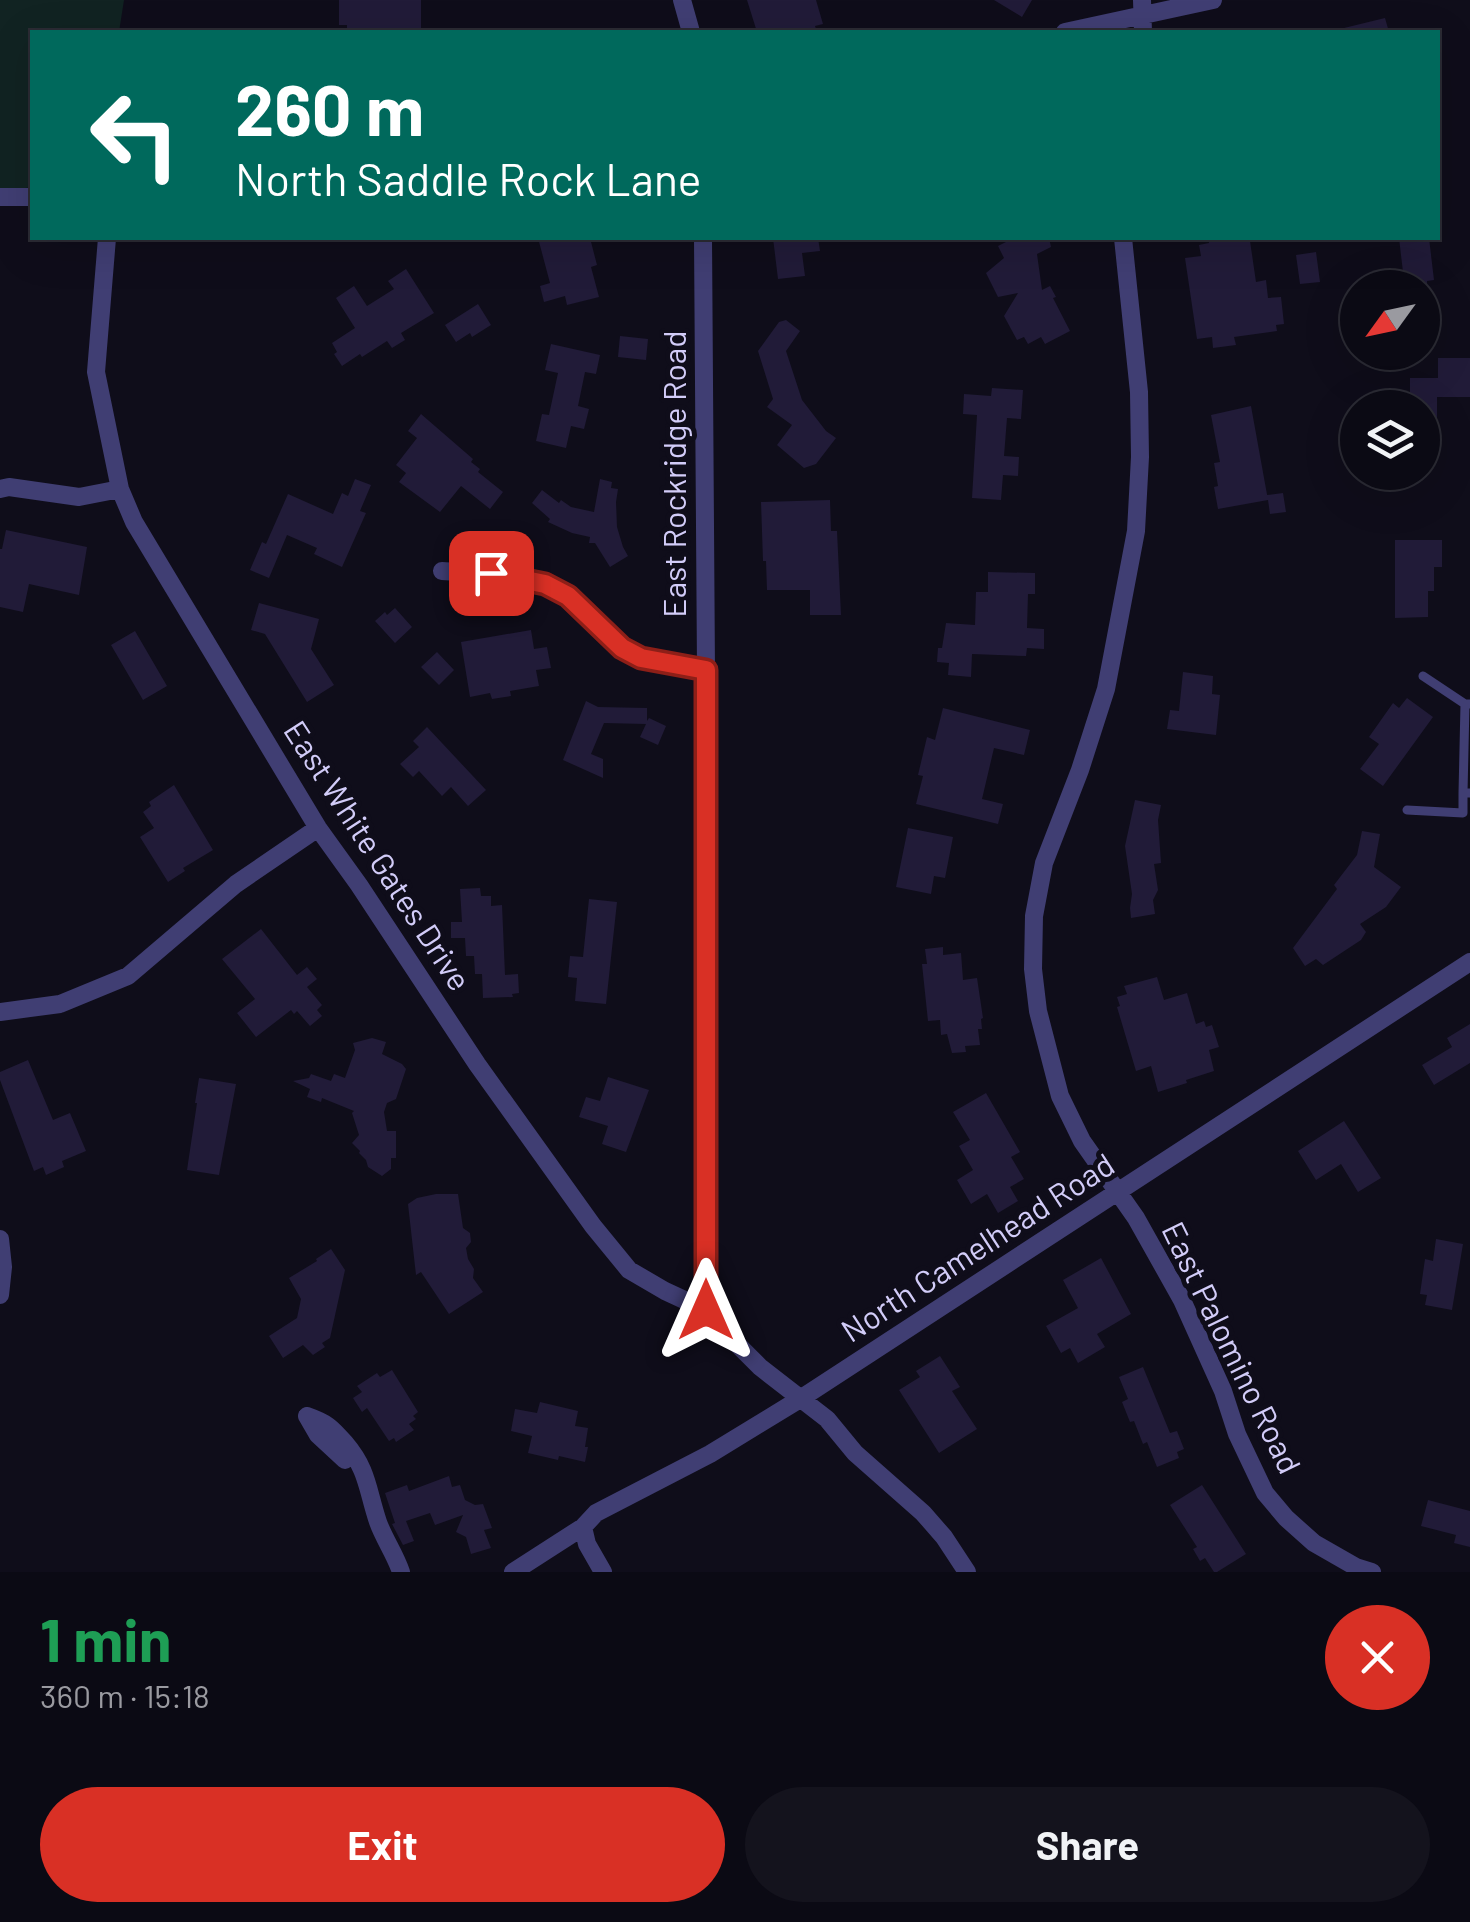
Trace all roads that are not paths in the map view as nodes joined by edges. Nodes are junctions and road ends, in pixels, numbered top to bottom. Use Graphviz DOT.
graph roads {
  1 [pos="682,0"];
  2 [pos="1213,0"];
  3 [pos="1143,16"];
  4 [pos="690,30"];
  5 [pos="1075,30"];
  6 [pos="0,197"];
  7 [pos="30,197"];
  8 [pos="106,240"];
  9 [pos="703,240"];
  10 [pos="1124,240"];
  11 [pos="0,488"];
  12 [pos="120,489"];
  13 [pos="442,571"];
  14 [pos="706,670"];
  15 [pos="1423,676"];
  16 [pos="1467,704"];
  17 [pos="1467,793"];
  18 [pos="1407,810"];
  19 [pos="318,828"];
  20 [pos="1470,962"];
  21 [pos="0,1012"];
  22 [pos="1116,1193"];
  23 [pos="0,1239"];
  24 [pos="0,1295"];
  25 [pos="706,1310"];
  26 [pos="800,1399"];
  27 [pos="307,1416"];
  28 [pos="583,1528"];
  29 [pos="513,1572"];
  30 [pos="603,1572"];
  31 [pos="967,1572"];
  32 [pos="1372,1572"];
  1 -- 4 [label="street"];
  2 -- 3 [label="street"];
  3 -- 5 [label="street"];
  6 -- 7 [label="street"];
  8 -- 12 [label="street, East White Gates Drive"];
  9 -- 14 [label="street, East Rockridge Road"];
  10 -- 22 [label="street, East Palomino Road"];
  11 -- 12 [label="street"];
  12 -- 19 [label="street, East White Gates Drive"];
  13 -- 14 [label="street"];
  14 -- 25 [label="street, East Rockridge Road"];
  15 -- 16 [label="lane"];
  16 -- 17 [label="lane"];
  17 -- 18 [label="lane"];
  19 -- 21 [label="street"];
  19 -- 25 [label="street, East White Gates Drive"];
  20 -- 22 [label="street, North Camelhead Road"];
  22 -- 26 [label="street, North Camelhead Road"];
  22 -- 32 [label="street, East Palomino Road"];
  23 -- 24 [label="street"];
  25 -- 26 [label="street, East White Gates Drive"];
  26 -- 28 [label="street, North Camelhead Road"];
  26 -- 31 [label="street, East White Gates Drive"];
  27 -- 27 [label="street"];
  28 -- 29 [label="street, North Camelhead Road"];
  28 -- 30 [label="street"];
}
